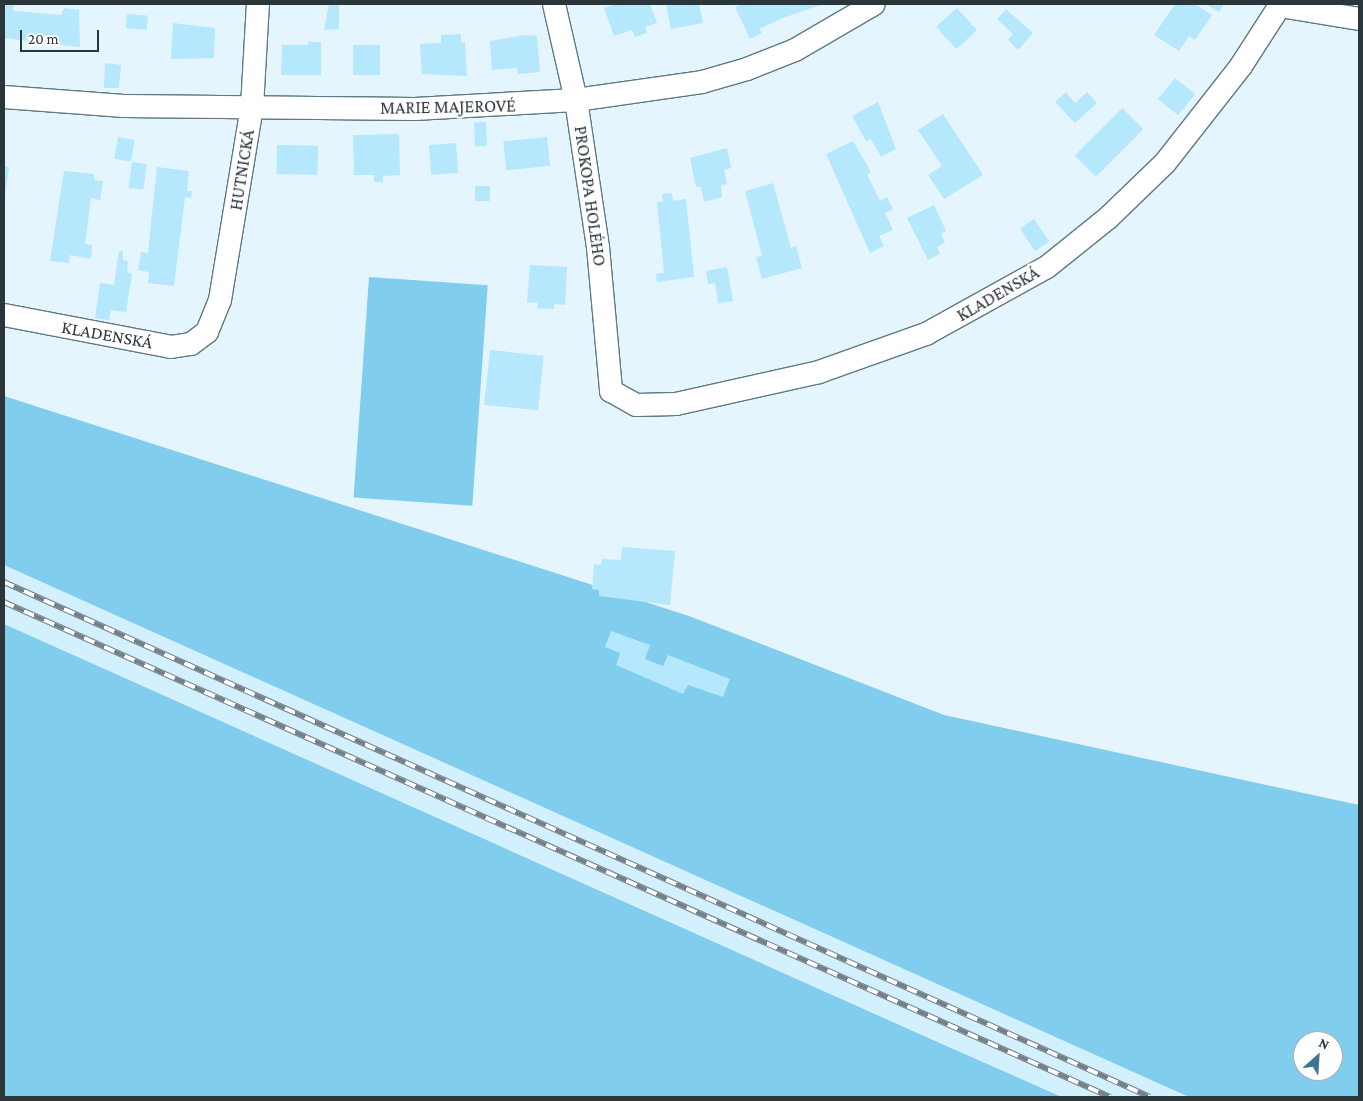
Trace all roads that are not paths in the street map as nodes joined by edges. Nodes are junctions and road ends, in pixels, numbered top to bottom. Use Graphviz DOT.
graph roads {
  1 [pos="258,4"];
  2 [pos="554,4"];
  3 [pos="874,4"];
  4 [pos="1281,5"];
  5 [pos="1359,19"];
  6 [pos="4,97"];
  7 [pos="576,100"];
  8 [pos="252,107"];
  9 [pos="4,315"];
  10 [pos="206,332"];
  11 [pos="611,391"];
  1 -- 8 [label="street, HUTNICKÁ"];
  2 -- 7 [label="street, PROKOPA HOLÉHO"];
  3 -- 7 [label="street, MARIE MAJEROVÉ"];
  4 -- 5 [label="street"];
  4 -- 11 [label="street, KLADENSKÁ"];
  6 -- 8 [label="street, MARIE MAJEROVÉ"];
  7 -- 8 [label="street, MARIE MAJEROVÉ"];
  7 -- 11 [label="street, PROKOPA HOLÉHO"];
  8 -- 10 [label="street, HUTNICKÁ"];
  9 -- 10 [label="street, KLADENSKÁ"];
}
